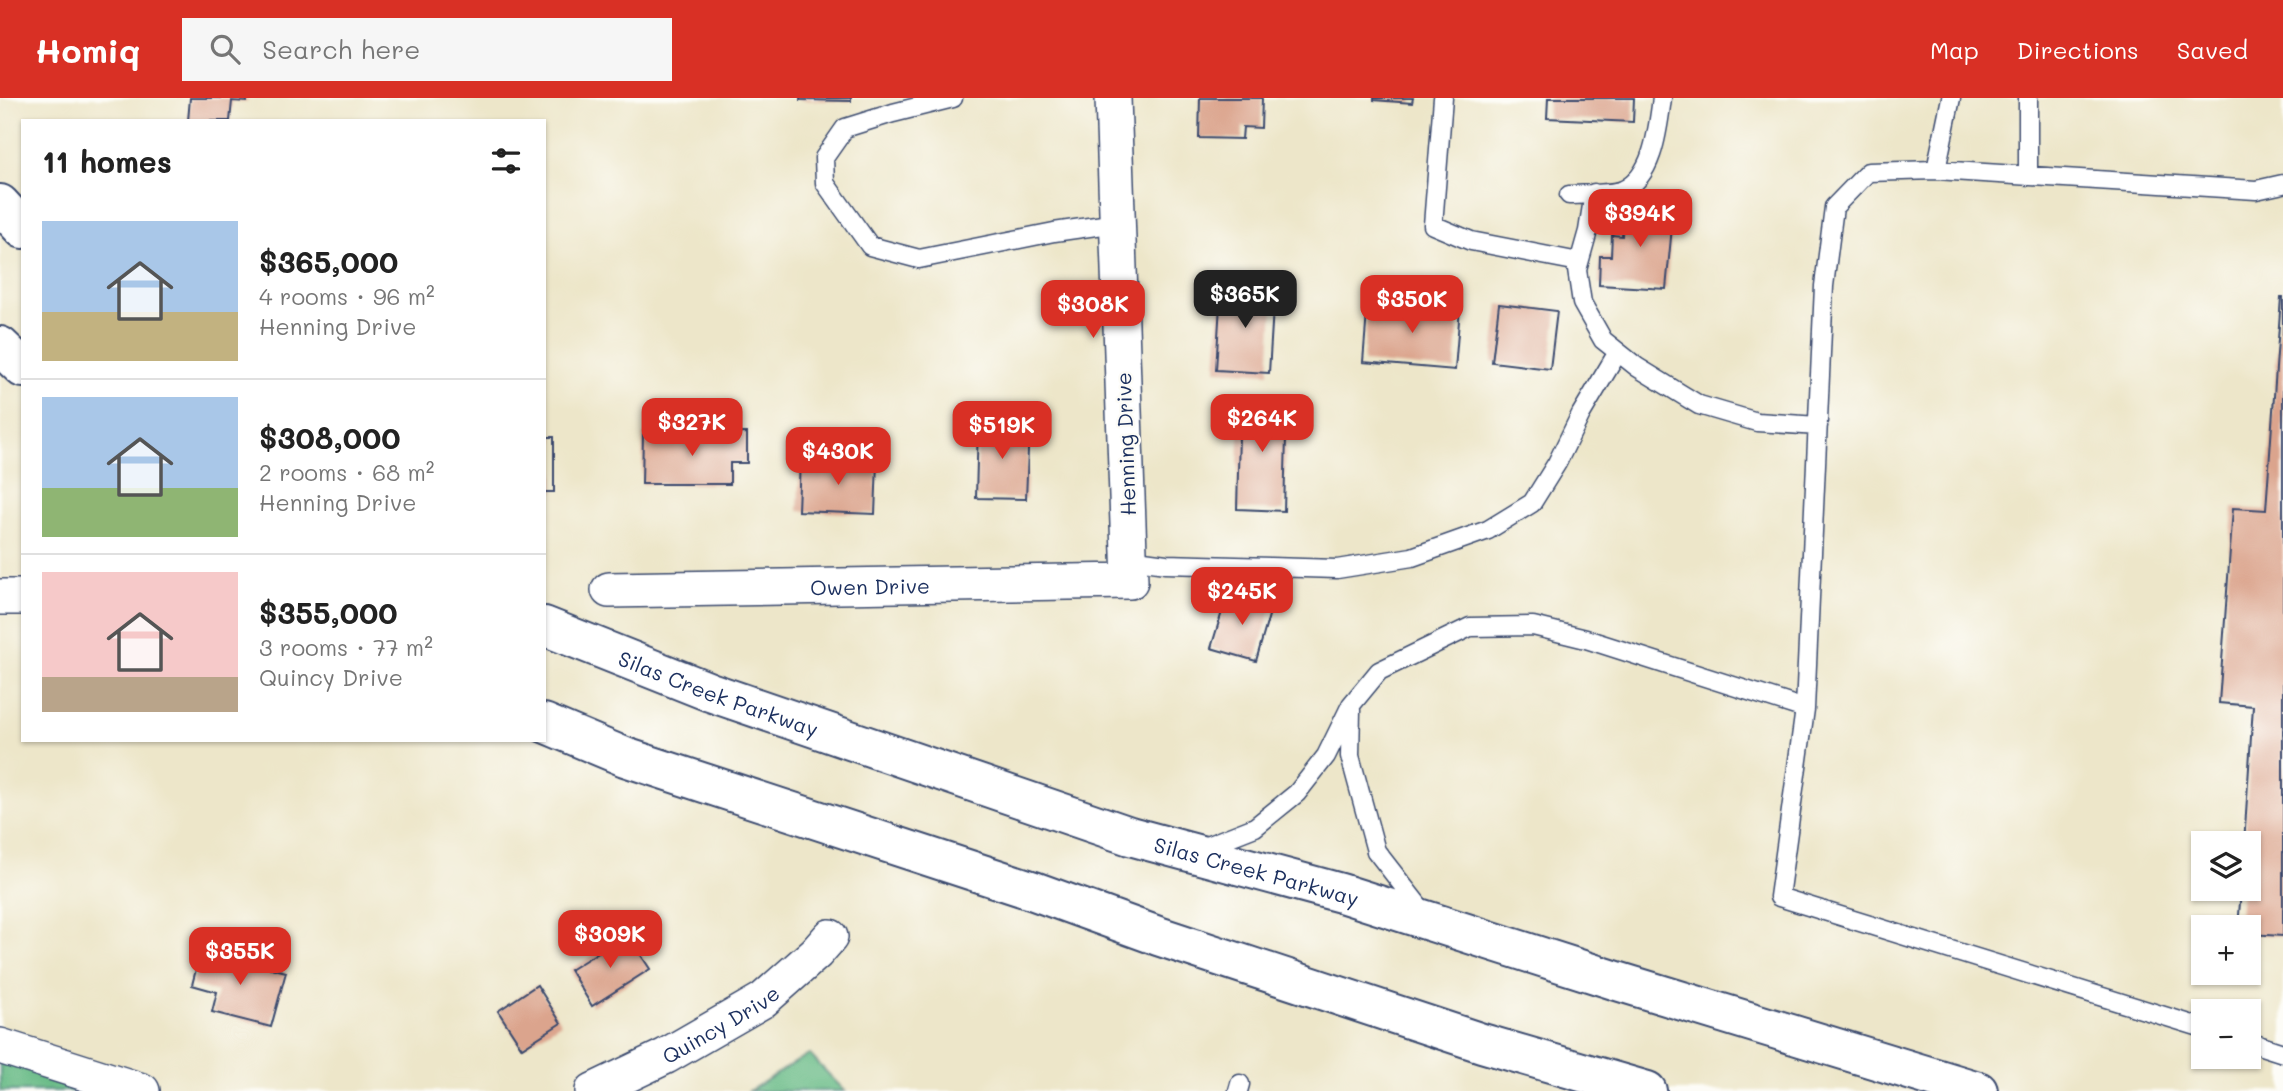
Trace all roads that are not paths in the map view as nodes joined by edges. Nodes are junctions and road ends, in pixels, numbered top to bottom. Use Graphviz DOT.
graph roads {
  1 [pos="953,98"];
  2 [pos="1113,98"];
  3 [pos="1443,98"];
  4 [pos="1662,98"];
  5 [pos="1951,98"];
  6 [pos="2028,98"];
  7 [pos="1936,170"];
  8 [pos="2028,176"];
  9 [pos="2283,184"];
  10 [pos="1594,193"];
  11 [pos="1569,195"];
  12 [pos="0,204"];
  13 [pos="1117,223"];
  14 [pos="21,227"];
  15 [pos="1579,262"];
  16 [pos="0,346"];
  17 [pos="1618,352"];
  18 [pos="21,366"];
  19 [pos="1818,426"];
  20 [pos="1129,570"];
  21 [pos="609,590"];
  22 [pos="0,597"];
  23 [pos="21,597"];
  24 [pos="546,627"];
  25 [pos="1351,705"];
  26 [pos="1805,709"];
  27 [pos="546,724"];
  28 [pos="1189,853"];
  29 [pos="1431,922"];
  30 [pos="830,937"];
  31 [pos="2191,1024"];
  32 [pos="0,1046"];
  33 [pos="2261,1046"];
  34 [pos="2283,1053"];
  35 [pos="142,1091"];
  36 [pos="593,1091"];
  37 [pos="1646,1091"];
  38 [pos="1978,1091"];
  1 -- 13 [label="lane"];
  2 -- 13 [label="street, Henning Drive"];
  3 -- 15 [label="lane"];
  4 -- 10 [label="lane"];
  5 -- 7 [label="lane"];
  6 -- 8 [label="lane"];
  7 -- 8 [label="lane"];
  7 -- 19 [label="lane"];
  8 -- 9 [label="lane"];
  10 -- 11 [label="lane"];
  10 -- 15 [label="lane"];
  12 -- 14 [label="main road"];
  13 -- 20 [label="street, Henning Drive"];
  15 -- 17 [label="lane"];
  16 -- 18 [label="main road"];
  17 -- 19 [label="lane"];
  17 -- 20 [label="lane"];
  19 -- 26 [label="lane"];
  20 -- 21 [label="street, Owen Drive"];
  22 -- 23 [label="street"];
  24 -- 28 [label="main road, Silas Creek Parkway"];
  25 -- 26 [label="lane"];
  25 -- 28 [label="lane"];
  25 -- 29 [label="lane"];
  26 -- 31 [label="lane"];
  27 -- 37 [label="main road"];
  28 -- 29 [label="main road, Silas Creek Parkway"];
  29 -- 38 [label="main road, Silas Creek Parkway"];
  30 -- 36 [label="street, Quincy Drive"];
  32 -- 35 [label="street"];
  33 -- 34 [label="lane"];
}
